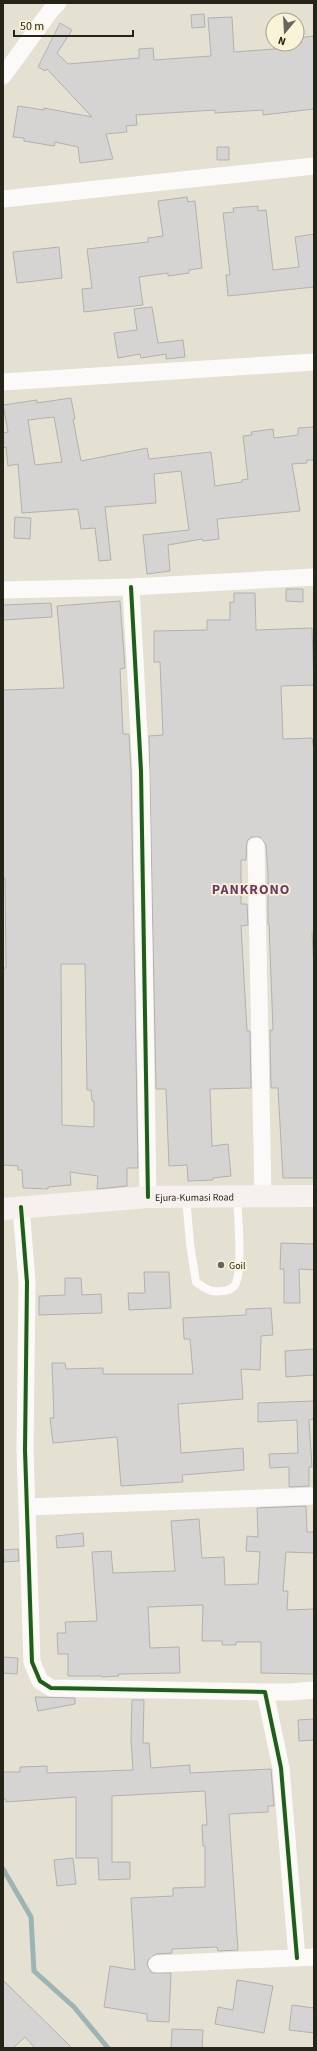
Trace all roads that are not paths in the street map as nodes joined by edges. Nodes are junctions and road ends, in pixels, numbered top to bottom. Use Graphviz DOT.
graph roads {
  1 [pos="50,5"];
  2 [pos="3,76"];
  3 [pos="314,166"];
  4 [pos="3,199"];
  5 [pos="314,362"];
  6 [pos="3,382"];
  7 [pos="314,577"];
  8 [pos="131,587"];
  9 [pos="3,590"];
  10 [pos="256,846"];
  11 [pos="314,1196"];
  12 [pos="148,1197"];
  13 [pos="186,1197"];
  14 [pos="237,1197"];
  15 [pos="264,1197"];
  16 [pos="12,1208"];
  17 [pos="314,1496"];
  18 [pos="27,1507"];
  19 [pos="314,1690"];
  20 [pos="265,1692"];
  21 [pos="314,1957"];
  22 [pos="297,1958"];
  23 [pos="157,1964"];
  1 -- 2 [label="street"];
  3 -- 4 [label="street"];
  5 -- 6 [label="street"];
  7 -- 8 [label="street"];
  8 -- 9 [label="street"];
  8 -- 12 [label="street"];
  10 -- 15 [label="street"];
  11 -- 15 [label="main road, Ejura-Kumasi Road"];
  12 -- 13 [label="main road, Ejura-Kumasi Road"];
  12 -- 16 [label="main road, Ejura-Kumasi Road"];
  13 -- 14 [label="main road, Ejura-Kumasi Road"];
  13 -- 14 [label="lane"];
  14 -- 15 [label="main road, Ejura-Kumasi Road"];
  16 -- 18 [label="street"];
  17 -- 18 [label="street"];
  18 -- 20 [label="street"];
  19 -- 20 [label="street"];
  20 -- 22 [label="street"];
  21 -- 22 [label="street"];
  22 -- 23 [label="street"];
}
